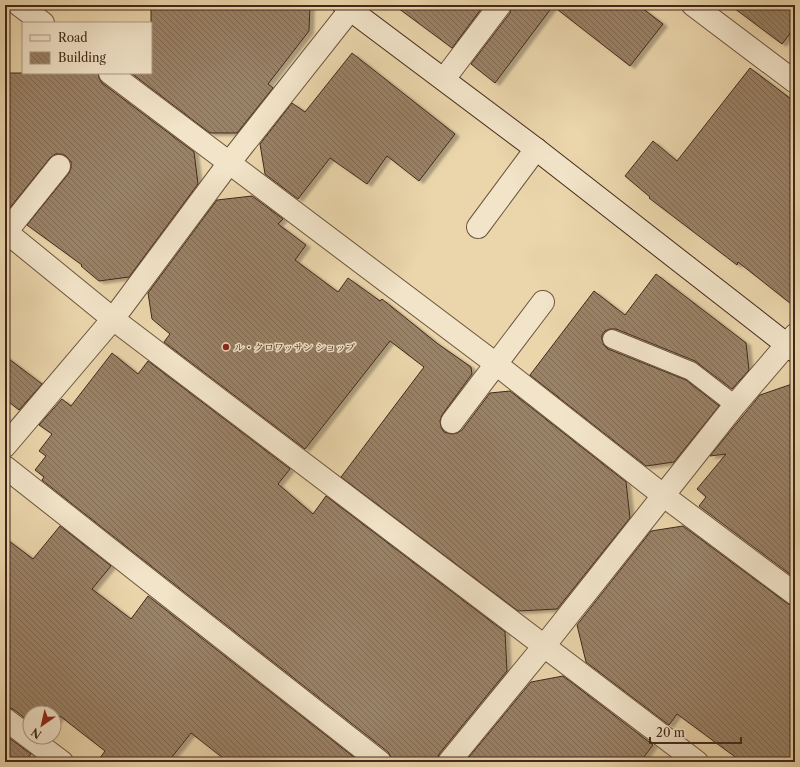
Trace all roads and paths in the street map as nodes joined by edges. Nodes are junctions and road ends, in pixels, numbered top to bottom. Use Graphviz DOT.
graph roads {
  1 [pos="20,5"];
  2 [pos="500,5"];
  3 [pos="693,5"];
  4 [pos="350,6"];
  5 [pos="42,22"];
  6 [pos="111,74"];
  7 [pos="444,79"];
  8 [pos="795,82"];
  9 [pos="536,149"];
  10 [pos="229,163"];
  11 [pos="59,166"];
  12 [pos="478,227"];
  13 [pos="6,231"];
  14 [pos="542,302"];
  15 [pos="112,319"];
  16 [pos="612,339"];
  17 [pos="792,343"];
  18 [pos="496,364"];
  19 [pos="735,405"];
  20 [pos="452,422"];
  21 [pos="5,446"];
  22 [pos="5,467"];
  23 [pos="664,496"];
  24 [pos="795,594"];
  25 [pos="544,646"];
  26 [pos="5,719"];
  27 [pos="62,762"];
  28 [pos="380,762"];
  29 [pos="449,762"];
  30 [pos="697,762"];
  1 -- 5 [label="street"];
  2 -- 7 [label="street"];
  3 -- 8 [label="street"];
  4 -- 7 [label="street"];
  4 -- 10 [label="street"];
  6 -- 10 [label="street"];
  7 -- 9 [label="street"];
  9 -- 12 [label="street"];
  9 -- 17 [label="street"];
  10 -- 15 [label="street"];
  10 -- 18 [label="street"];
  11 -- 13 [label="street"];
  13 -- 15 [label="street"];
  14 -- 18 [label="street"];
  15 -- 21 [label="street"];
  15 -- 25 [label="street"];
  16 -- 19 [label="lane"];
  17 -- 19 [label="street"];
  18 -- 20 [label="street"];
  18 -- 23 [label="street"];
  19 -- 23 [label="street"];
  22 -- 28 [label="street"];
  23 -- 24 [label="street"];
  23 -- 25 [label="street"];
  25 -- 29 [label="street"];
  25 -- 30 [label="street"];
  26 -- 27 [label="street"];
}
